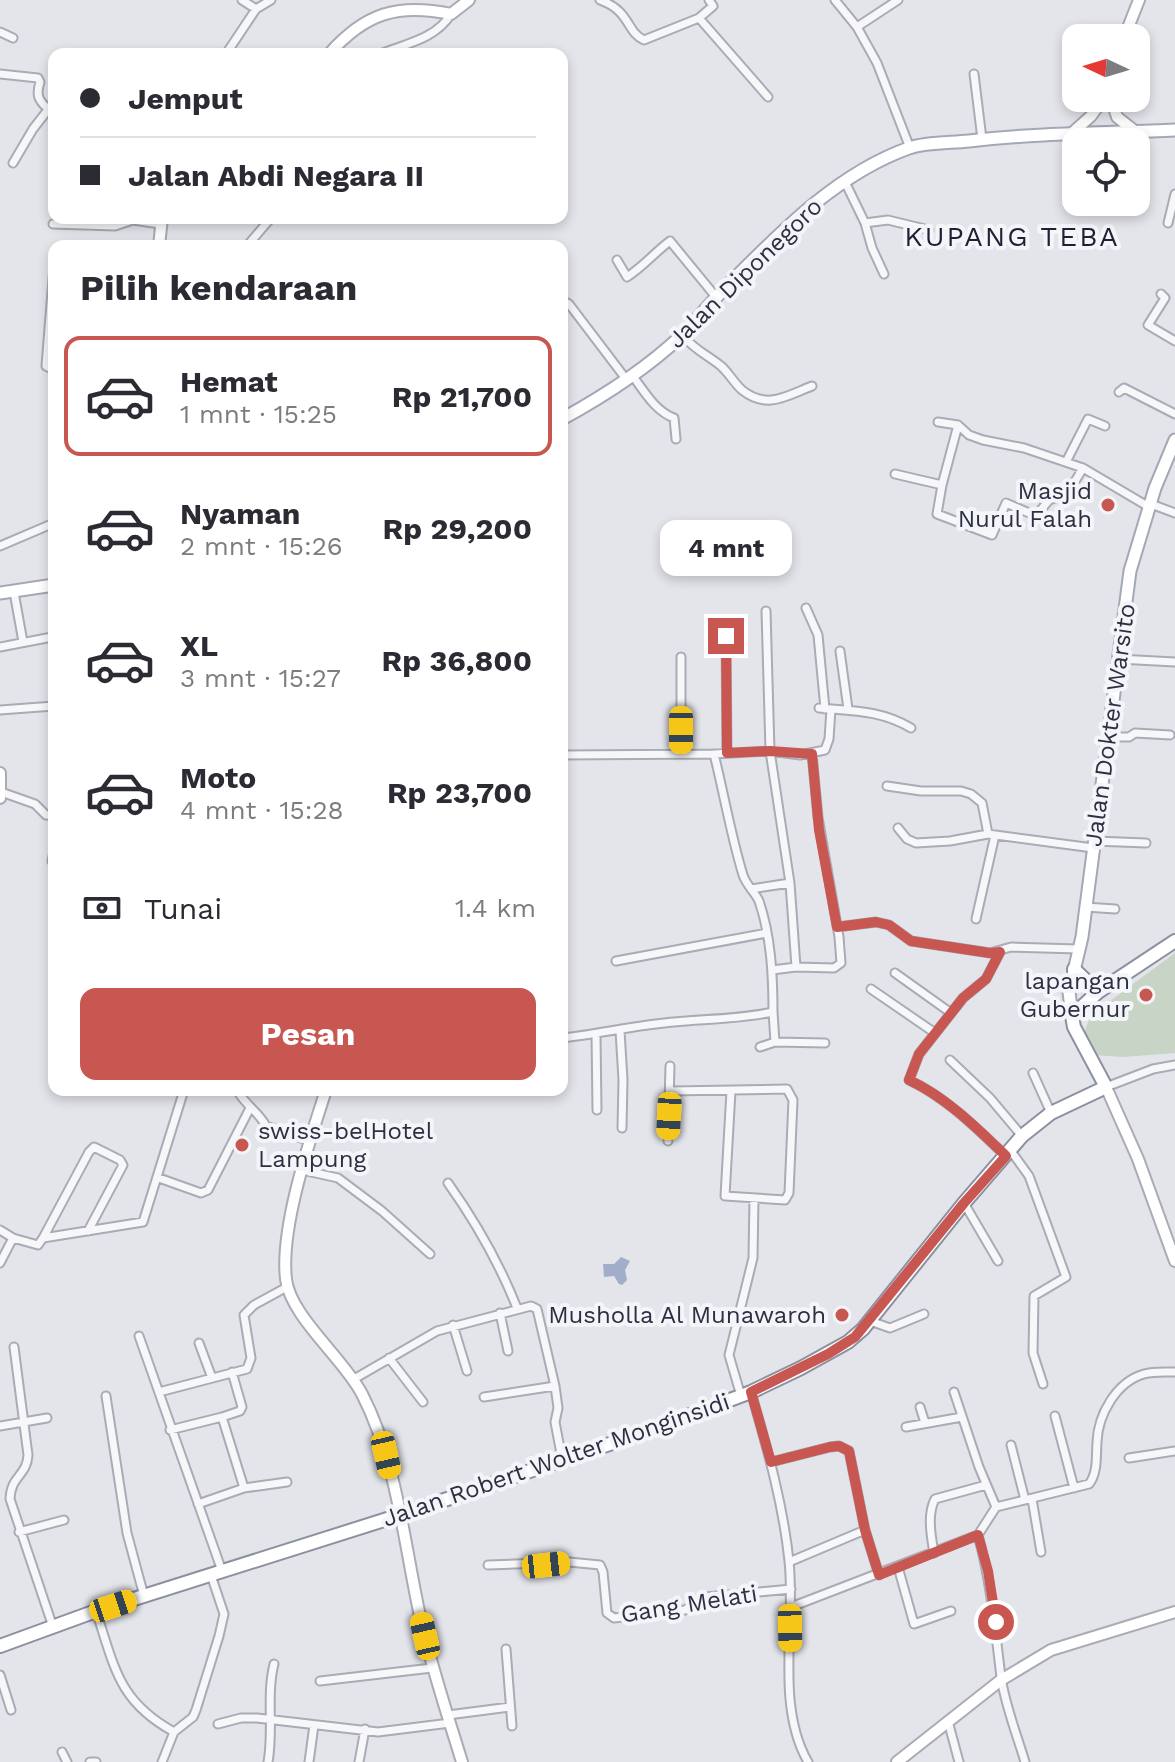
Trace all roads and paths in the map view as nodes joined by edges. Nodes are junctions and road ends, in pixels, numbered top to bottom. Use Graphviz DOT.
graph roads {
  1 [pos="242,0"];
  2 [pos="271,0"];
  3 [pos="469,0"];
  4 [pos="600,0"];
  5 [pos="709,0"];
  6 [pos="835,0"];
  7 [pos="898,0"];
  8 [pos="1139,0"];
  9 [pos="256,9"];
  10 [pos="451,14"];
  11 [pos="699,18"];
  12 [pos="1130,24"];
  13 [pos="857,27"];
  14 [pos="0,32"];
  15 [pos="13,38"];
  16 [pos="230,48"];
  17 [pos="334,48"];
  18 [pos="398,48"];
  19 [pos="0,74"];
  20 [pos="974,74"];
  21 [pos="768,97"];
  22 [pos="48,104"];
  23 [pos="48,110"];
  24 [pos="1094,112"];
  25 [pos="1115,112"];
  26 [pos="1078,128"];
  27 [pos="1131,128"];
  28 [pos="1175,130"];
  29 [pos="1150,131"];
  30 [pos="1062,135"];
  31 [pos="982,139"];
  32 [pos="910,148"];
  33 [pos="13,163"];
  34 [pos="845,182"];
  35 [pos="1175,194"];
  36 [pos="865,223"];
  37 [pos="1168,223"];
  38 [pos="53,224"];
  39 [pos="121,224"];
  40 [pos="266,224"];
  41 [pos="929,230"];
  42 [pos="252,240"];
  43 [pos="617,260"];
  44 [pos="884,274"];
  45 [pos="1161,294"];
  46 [pos="716,297"];
  47 [pos="568,303"];
  48 [pos="682,335"];
  49 [pos="48,341"];
  50 [pos="1175,341"];
  51 [pos="48,367"];
  52 [pos="629,377"];
  53 [pos="812,386"];
  54 [pos="1119,392"];
  55 [pos="1175,414"];
  56 [pos="568,416"];
  57 [pos="938,422"];
  58 [pos="958,425"];
  59 [pos="1105,426"];
  60 [pos="676,439"];
  61 [pos="1175,440"];
  62 [pos="1066,462"];
  63 [pos="1083,468"];
  64 [pos="895,474"];
  65 [pos="942,485"];
  66 [pos="1150,506"];
  67 [pos="1175,513"];
  68 [pos="48,526"];
  69 [pos="0,546"];
  70 [pos="48,589"];
  71 [pos="14,592"];
  72 [pos="0,593"];
  73 [pos="806,608"];
  74 [pos="766,611"];
  75 [pos="726,636"];
  76 [pos="48,638"];
  77 [pos="23,642"];
  78 [pos="0,647"];
  79 [pos="840,651"];
  80 [pos="681,657"];
  81 [pos="1118,659"];
  82 [pos="1175,662"];
  83 [pos="48,706"];
  84 [pos="825,709"];
  85 [pos="848,709"];
  86 [pos="0,710"];
  87 [pos="911,728"];
  88 [pos="1170,735"];
  89 [pos="1107,737"];
  90 [pos="770,751"];
  91 [pos="727,753"];
  92 [pos="681,754"];
  93 [pos="714,754"];
  94 [pos="812,754"];
  95 [pos="568,755"];
  96 [pos="0,773"];
  97 [pos="887,786"];
  98 [pos="1,795"];
  99 [pos="48,815"];
  100 [pos="898,828"];
  101 [pos="992,834"];
  102 [pos="1146,843"];
  103 [pos="1093,845"];
  104 [pos="790,883"];
  105 [pos="751,889"];
  106 [pos="1085,907"];
  107 [pos="1115,909"];
  108 [pos="976,919"];
  109 [pos="837,927"];
  110 [pos="767,933"];
  111 [pos="1175,941"];
  112 [pos="1078,949"];
  113 [pos="1000,952"];
  114 [pos="616,961"];
  115 [pos="796,967"];
  116 [pos="1074,969"];
  117 [pos="772,970"];
  118 [pos="895,973"];
  119 [pos="871,989"];
  120 [pos="1098,992"];
  121 [pos="770,1012"];
  122 [pos="951,1013"];
  123 [pos="1072,1016"];
  124 [pos="620,1031"];
  125 [pos="935,1033"];
  126 [pos="596,1035"];
  127 [pos="568,1037"];
  128 [pos="775,1042"];
  129 [pos="825,1043"];
  130 [pos="760,1047"];
  131 [pos="950,1060"];
  132 [pos="1175,1065"];
  133 [pos="670,1066"];
  134 [pos="1033,1073"];
  135 [pos="1106,1087"];
  136 [pos="671,1091"];
  137 [pos="731,1091"];
  138 [pos="182,1096"];
  139 [pos="240,1096"];
  140 [pos="324,1096"];
  141 [pos="250,1108"];
  142 [pos="597,1110"];
  143 [pos="1051,1113"];
  144 [pos="622,1128"];
  145 [pos="1022,1136"];
  146 [pos="310,1141"];
  147 [pos="668,1141"];
  148 [pos="1009,1154"];
  149 [pos="302,1170"];
  150 [pos="159,1178"];
  151 [pos="448,1183"];
  152 [pos="754,1198"];
  153 [pos="964,1203"];
  154 [pos="0,1230"];
  155 [pos="88,1231"];
  156 [pos="13,1238"];
  157 [pos="43,1238"];
  158 [pos="430,1254"];
  159 [pos="998,1261"];
  160 [pos="1175,1261"];
  161 [pos="0,1263"];
  162 [pos="287,1287"];
  163 [pos="517,1308"];
  164 [pos="500,1313"];
  165 [pos="924,1314"];
  166 [pos="870,1321"];
  167 [pos="453,1325"];
  168 [pos="139,1336"];
  169 [pos="199,1343"];
  170 [pos="14,1347"];
  171 [pos="508,1351"];
  172 [pos="389,1358"];
  173 [pos="467,1371"];
  174 [pos="232,1372"];
  175 [pos="1175,1372"];
  176 [pos="212,1378"];
  177 [pos="354,1379"];
  178 [pos="1043,1384"];
  179 [pos="555,1386"];
  180 [pos="159,1392"];
  181 [pos="954,1392"];
  182 [pos="746,1394"];
  183 [pos="106,1396"];
  184 [pos="484,1397"];
  185 [pos="423,1402"];
  186 [pos="920,1407"];
  187 [pos="1055,1416"];
  188 [pos="222,1417"];
  189 [pos="962,1417"];
  190 [pos="47,1418"];
  191 [pos="23,1421"];
  192 [pos="925,1423"];
  193 [pos="0,1426"];
  194 [pos="906,1427"];
  195 [pos="170,1430"];
  196 [pos="1011,1445"];
  197 [pos="1175,1451"];
  198 [pos="1129,1458"];
  199 [pos="562,1459"];
  200 [pos="771,1462"];
  201 [pos="287,1482"];
  202 [pos="986,1485"];
  203 [pos="244,1488"];
  204 [pos="1074,1488"];
  205 [pos="1028,1499"];
  206 [pos="198,1504"];
  207 [pos="996,1507"];
  208 [pos="400,1515"];
  209 [pos="64,1520"];
  210 [pos="865,1530"];
  211 [pos="19,1532"];
  212 [pos="978,1535"];
  213 [pos="1041,1552"];
  214 [pos="934,1553"];
  215 [pos="789,1562"];
  216 [pos="488,1565"];
  217 [pos="898,1567"];
  218 [pos="216,1573"];
  219 [pos="879,1575"];
  220 [pos="791,1589"];
  221 [pos="144,1596"];
  222 [pos="791,1607"];
  223 [pos="96,1611"];
  224 [pos="951,1611"];
  225 [pos="1175,1612"];
  226 [pos="53,1627"];
  227 [pos="0,1646"];
  228 [pos="506,1649"];
  229 [pos="274,1664"];
  230 [pos="432,1668"];
  231 [pos="0,1675"];
  232 [pos="1001,1680"];
  233 [pos="320,1681"];
  234 [pos="510,1707"];
  235 [pos="11,1710"];
  236 [pos="449,1719"];
  237 [pos="270,1720"];
  238 [pos="948,1721"];
  239 [pos="218,1724"];
  240 [pos="314,1725"];
  241 [pos="512,1726"];
  242 [pos="365,1729"];
  243 [pos="174,1732"];
  244 [pos="62,1752"];
  245 [pos="904,1760"];
  246 [pos="67,1762"];
  247 [pos="90,1762"];
  248 [pos="96,1762"];
  249 [pos="162,1762"];
  250 [pos="268,1762"];
  251 [pos="309,1762"];
  252 [pos="359,1762"];
  253 [pos="462,1762"];
  254 [pos="808,1762"];
  255 [pos="959,1762"];
  256 [pos="1025,1762"];
  1 -- 9 [label="street"];
  2 -- 9 [label="street"];
  3 -- 10 [label="main road"];
  4 -- 11 [label="street"];
  5 -- 11 [label="street"];
  6 -- 13 [label="street"];
  7 -- 13 [label="street"];
  8 -- 12 [label="main road"];
  9 -- 16 [label="street"];
  10 -- 17 [label="main road"];
  10 -- 18 [label="street"];
  11 -- 21 [label="street"];
  13 -- 32 [label="street"];
  14 -- 15 [label="street"];
  19 -- 22 [label="street"];
  20 -- 31 [label="street"];
  23 -- 33 [label="street"];
  24 -- 26 [label="main road"];
  25 -- 27 [label="main road"];
  28 -- 29 [label="main road, Jalan Diponegoro"];
  30 -- 31 [label="main road, Jalan Diponegoro"];
  31 -- 32 [label="main road, Jalan Diponegoro"];
  32 -- 34 [label="main road, Jalan Diponegoro"];
  34 -- 36 [label="street"];
  34 -- 46 [label="main road, Jalan Diponegoro"];
  35 -- 37 [label="street"];
  36 -- 41 [label="street"];
  36 -- 44 [label="street"];
  38 -- 39 [label="street"];
  40 -- 42 [label="street"];
  43 -- 46 [label="street"];
  45 -- 50 [label="street"];
  46 -- 48 [label="main road, Jalan Diponegoro"];
  47 -- 52 [label="street"];
  48 -- 52 [label="main road, Jalan Diponegoro"];
  48 -- 53 [label="street"];
  49 -- 51 [label="street"];
  52 -- 56 [label="main road, Jalan Diponegoro"];
  52 -- 60 [label="street"];
  54 -- 55 [label="street"];
  57 -- 58 [label="street"];
  58 -- 62 [label="street"];
  58 -- 65 [label="street"];
  59 -- 62 [label="street"];
  61 -- 66 [label="main road, Jalan Dokter Warsito"];
  62 -- 63 [label="street"];
  63 -- 65 [label="street"];
  63 -- 66 [label="street"];
  64 -- 65 [label="street"];
  66 -- 67 [label="street"];
  66 -- 81 [label="main road, Jalan Dokter Warsito"];
  68 -- 69 [label="street"];
  70 -- 71 [label="main road"];
  71 -- 72 [label="main road"];
  71 -- 77 [label="street"];
  73 -- 84 [label="street"];
  74 -- 90 [label="street"];
  75 -- 91 [label="street"];
  76 -- 77 [label="street"];
  77 -- 78 [label="street"];
  79 -- 85 [label="street"];
  80 -- 92 [label="street"];
  81 -- 82 [label="street"];
  81 -- 89 [label="main road, Jalan Dokter Warsito"];
  83 -- 86 [label="street"];
  84 -- 85 [label="street"];
  84 -- 94 [label="street"];
  85 -- 87 [label="street"];
  88 -- 89 [label="street"];
  89 -- 103 [label="main road, Jalan Dokter Warsito"];
  90 -- 91 [label="street"];
  90 -- 94 [label="street"];
  90 -- 104 [label="street"];
  91 -- 93 [label="street"];
  92 -- 93 [label="street"];
  92 -- 95 [label="street"];
  93 -- 105 [label="street"];
  94 -- 109 [label="street"];
  96 -- 98 [label="main road"];
  97 -- 101 [label="street"];
  98 -- 99 [label="street"];
  100 -- 101 [label="street"];
  101 -- 103 [label="street"];
  101 -- 108 [label="street"];
  102 -- 103 [label="street"];
  103 -- 106 [label="main road, Jalan Dokter Warsito"];
  104 -- 105 [label="street"];
  104 -- 115 [label="street"];
  105 -- 110 [label="street"];
  106 -- 107 [label="street"];
  106 -- 112 [label="main road, Jalan Dokter Warsito"];
  109 -- 113 [label="street"];
  109 -- 115 [label="street"];
  110 -- 114 [label="street"];
  110 -- 117 [label="street"];
  111 -- 120 [label="highway"];
  112 -- 113 [label="street"];
  112 -- 116 [label="main road, Jalan Dokter Warsito"];
  113 -- 122 [label="street"];
  115 -- 117 [label="street"];
  116 -- 120 [label="highway"];
  116 -- 123 [label="main road, Jalan Dokter Warsito"];
  117 -- 121 [label="street"];
  118 -- 122 [label="street"];
  119 -- 125 [label="street"];
  120 -- 123 [label="highway"];
  121 -- 124 [label="street"];
  121 -- 128 [label="street"];
  122 -- 125 [label="street"];
  123 -- 135 [label="highway"];
  124 -- 126 [label="street"];
  124 -- 144 [label="street"];
  125 -- 148 [label="street"];
  126 -- 127 [label="street"];
  126 -- 142 [label="street"];
  128 -- 129 [label="street"];
  128 -- 130 [label="street"];
  131 -- 145 [label="street"];
  132 -- 135 [label="street"];
  133 -- 136 [label="street"];
  134 -- 143 [label="street"];
  135 -- 143 [label="highway, Jalan Robert Wolter Monginsidi"];
  135 -- 160 [label="main road"];
  136 -- 137 [label="street"];
  136 -- 147 [label="street"];
  137 -- 152 [label="street"];
  137 -- 152 [label="street"];
  138 -- 150 [label="street"];
  139 -- 141 [label="street"];
  140 -- 146 [label="main road"];
  141 -- 146 [label="street"];
  141 -- 150 [label="street"];
  143 -- 145 [label="highway, Jalan Robert Wolter Monginsidi"];
  145 -- 148 [label="highway, Jalan Robert Wolter Monginsidi"];
  146 -- 149 [label="main road"];
  148 -- 153 [label="highway, Jalan Robert Wolter Monginsidi"];
  148 -- 178 [label="street"];
  149 -- 158 [label="street"];
  149 -- 162 [label="main road"];
  150 -- 155 [label="street"];
  151 -- 163 [label="street"];
  152 -- 182 [label="street"];
  153 -- 159 [label="street"];
  153 -- 166 [label="highway, Jalan Robert Wolter Monginsidi"];
  154 -- 156 [label="street"];
  155 -- 157 [label="street"];
  155 -- 157 [label="street"];
  156 -- 157 [label="street"];
  156 -- 161 [label="street"];
  162 -- 174 [label="street"];
  162 -- 177 [label="main road"];
  163 -- 164 [label="street"];
  163 -- 179 [label="street"];
  164 -- 167 [label="street"];
  164 -- 171 [label="street"];
  165 -- 166 [label="street"];
  166 -- 182 [label="highway, Jalan Robert Wolter Monginsidi"];
  167 -- 172 [label="street"];
  167 -- 173 [label="street"];
  168 -- 180 [label="street"];
  169 -- 176 [label="street"];
  170 -- 191 [label="street"];
  172 -- 177 [label="street"];
  172 -- 185 [label="street"];
  174 -- 176 [label="street"];
  174 -- 188 [label="street"];
  175 -- 204 [label="street"];
  176 -- 180 [label="street"];
  177 -- 208 [label="main road"];
  179 -- 184 [label="street"];
  179 -- 199 [label="street"];
  180 -- 195 [label="street"];
  181 -- 189 [label="street"];
  182 -- 199 [label="highway, Jalan Robert Wolter Monginsidi"];
  182 -- 200 [label="street"];
  183 -- 221 [label="street"];
  186 -- 192 [label="street"];
  187 -- 204 [label="street"];
  188 -- 195 [label="street"];
  188 -- 203 [label="street"];
  189 -- 192 [label="street"];
  189 -- 202 [label="street"];
  190 -- 191 [label="street"];
  191 -- 193 [label="street"];
  191 -- 211 [label="street"];
  192 -- 194 [label="street"];
  195 -- 206 [label="street"];
  196 -- 205 [label="street"];
  197 -- 198 [label="street"];
  199 -- 208 [label="highway, Jalan Robert Wolter Monginsidi"];
  200 -- 210 [label="street"];
  200 -- 215 [label="street"];
  201 -- 203 [label="street"];
  202 -- 207 [label="street"];
  202 -- 214 [label="street"];
  203 -- 206 [label="street"];
  204 -- 205 [label="street"];
  205 -- 207 [label="street"];
  205 -- 213 [label="street"];
  206 -- 218 [label="street"];
  207 -- 212 [label="street"];
  208 -- 218 [label="highway, Jalan Robert Wolter Monginsidi"];
  208 -- 230 [label="main road"];
  209 -- 211 [label="street"];
  210 -- 215 [label="street"];
  210 -- 219 [label="street"];
  211 -- 226 [label="street"];
  212 -- 214 [label="street"];
  212 -- 232 [label="street"];
  214 -- 217 [label="street"];
  215 -- 220 [label="street"];
  216 -- 220 [label="street, Gang Melati"];
  217 -- 219 [label="street"];
  217 -- 224 [label="street"];
  218 -- 221 [label="highway, Jalan Robert Wolter Monginsidi"];
  218 -- 243 [label="street"];
  219 -- 222 [label="street"];
  220 -- 222 [label="street"];
  221 -- 223 [label="highway, Jalan Robert Wolter Monginsidi"];
  222 -- 254 [label="street"];
  223 -- 226 [label="highway, Jalan Robert Wolter Monginsidi"];
  223 -- 243 [label="street"];
  225 -- 232 [label="main road"];
  226 -- 227 [label="highway, Jalan Robert Wolter Monginsidi"];
  228 -- 234 [label="street"];
  229 -- 237 [label="street"];
  230 -- 233 [label="street"];
  230 -- 236 [label="main road"];
  231 -- 235 [label="street"];
  232 -- 238 [label="main road"];
  232 -- 256 [label="street"];
  234 -- 236 [label="street"];
  234 -- 241 [label="street"];
  236 -- 242 [label="street"];
  236 -- 253 [label="main road"];
  237 -- 239 [label="street"];
  237 -- 240 [label="street"];
  237 -- 250 [label="street"];
  238 -- 245 [label="main road"];
  238 -- 255 [label="street"];
  240 -- 242 [label="street"];
  240 -- 251 [label="street"];
  242 -- 252 [label="street"];
  243 -- 249 [label="street"];
  244 -- 246 [label="street"];
  247 -- 248 [label="street"];
}
